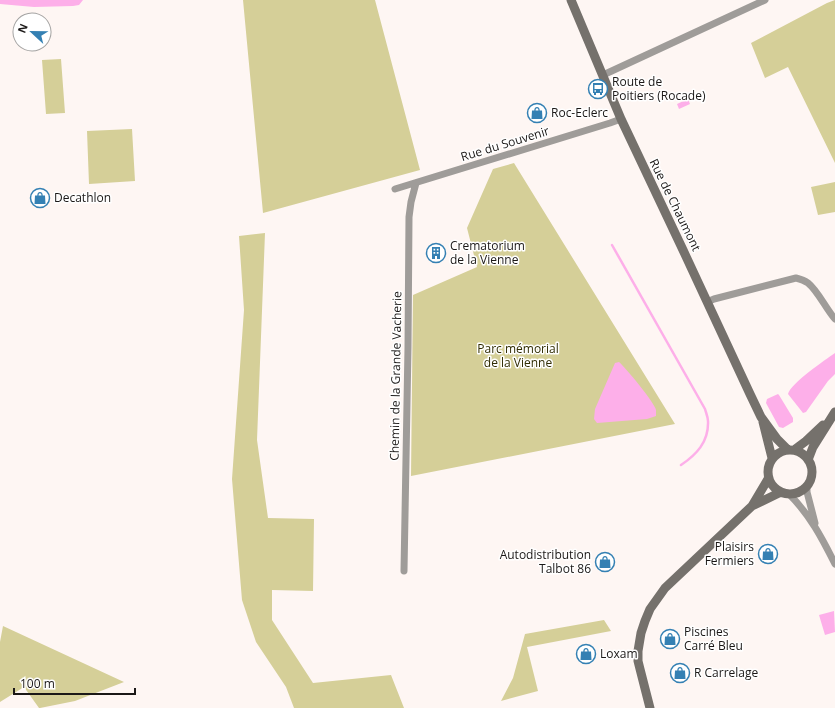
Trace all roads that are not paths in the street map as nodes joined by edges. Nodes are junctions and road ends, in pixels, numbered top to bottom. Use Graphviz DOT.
graph roads {
  1 [pos="572,0"];
  2 [pos="765,0"];
  3 [pos="603,75"];
  4 [pos="621,119"];
  5 [pos="416,183"];
  6 [pos="395,189"];
  7 [pos="707,302"];
  8 [pos="835,319"];
  9 [pos="833,415"];
  10 [pos="761,417"];
  11 [pos="791,450"];
  12 [pos="772,458"];
  13 [pos="808,460"];
  14 [pos="768,479"];
  15 [pos="807,486"];
  16 [pos="785,493"];
  17 [pos="752,506"];
  18 [pos="816,529"];
  19 [pos="835,564"];
  20 [pos="404,571"];
  21 [pos="650,708"];
  1 -- 3 [label="street, Rue de Chaumont"];
  2 -- 3 [label="street"];
  3 -- 4 [label="street, Rue de Chaumont"];
  4 -- 5 [label="street, Rue du Souvenir"];
  4 -- 7 [label="street, Rue de Chaumont"];
  5 -- 6 [label="street, Rue du Souvenir"];
  5 -- 20 [label="street, Chemin de la Grande Vacherie"];
  7 -- 8 [label="street"];
  7 -- 10 [label="street, Rue de Chaumont"];
  9 -- 11 [label="street"];
  9 -- 13 [label="street"];
  10 -- 11 [label="street, Rue de Chaumont"];
  10 -- 12 [label="street, Rue de Chaumont"];
  11 -- 12 [label="street"];
  11 -- 13 [label="street"];
  12 -- 14 [label="street"];
  13 -- 15 [label="street"];
  14 -- 16 [label="street"];
  14 -- 17 [label="street"];
  15 -- 16 [label="street"];
  15 -- 18 [label="street"];
  16 -- 17 [label="street"];
  16 -- 18 [label="street"];
  17 -- 21 [label="street"];
  18 -- 19 [label="street"];
}
